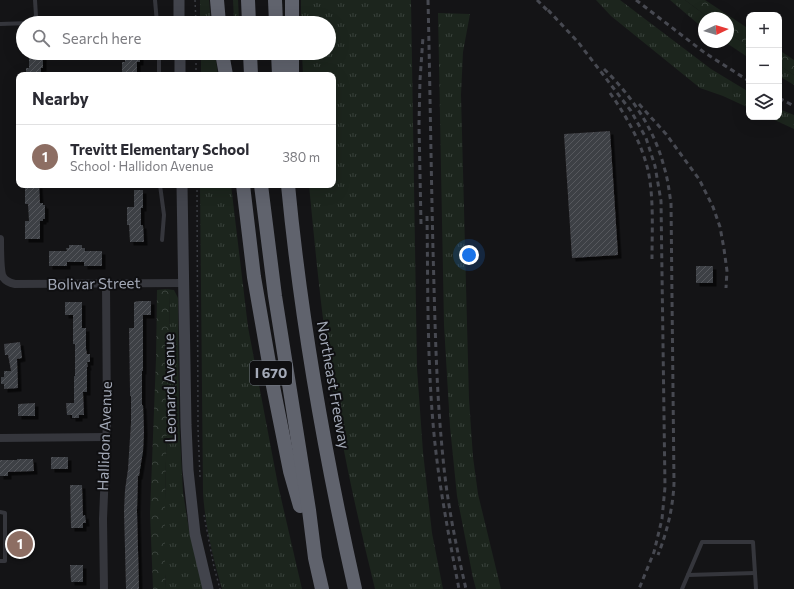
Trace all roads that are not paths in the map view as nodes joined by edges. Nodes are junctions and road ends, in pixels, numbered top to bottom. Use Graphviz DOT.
graph roads {
  1 [pos="35,0"];
  2 [pos="155,0"];
  3 [pos="179,0"];
  4 [pos="216,0"];
  5 [pos="226,0"];
  6 [pos="248,0"];
  7 [pos="275,0"];
  8 [pos="292,0"];
  9 [pos="36,16"];
  10 [pos="156,16"];
  11 [pos="180,16"];
  12 [pos="218,16"];
  13 [pos="227,16"];
  14 [pos="249,16"];
  15 [pos="276,16"];
  16 [pos="292,16"];
  17 [pos="16,23"];
  18 [pos="0,24"];
  19 [pos="159,60"];
  20 [pos="180,60"];
  21 [pos="223,60"];
  22 [pos="231,60"];
  23 [pos="250,60"];
  24 [pos="278,60"];
  25 [pos="292,60"];
  26 [pos="159,72"];
  27 [pos="180,72"];
  28 [pos="225,72"];
  29 [pos="232,72"];
  30 [pos="251,72"];
  31 [pos="279,72"];
  32 [pos="292,72"];
  33 [pos="160,188"];
  34 [pos="182,188"];
  35 [pos="243,188"];
  36 [pos="261,188"];
  37 [pos="288,188"];
  38 [pos="292,188"];
  39 [pos="292,225"];
  40 [pos="0,239"];
  41 [pos="162,240"];
  42 [pos="183,282"];
  43 [pos="106,284"];
  44 [pos="106,437"];
  45 [pos="0,438"];
  46 [pos="0,512"];
  47 [pos="315,558"];
  48 [pos="0,561"];
  49 [pos="755,573"];
  50 [pos="688,575"];
  51 [pos="104,589"];
  52 [pos="208,589"];
  53 [pos="322,589"];
  54 [pos="355,589"];
  55 [pos="682,589"];
  56 [pos="756,589"];
  1 -- 9 [label="lane"];
  2 -- 10 [label="lane"];
  3 -- 11 [label="street"];
  4 -- 12 [label="highway"];
  5 -- 13 [label="highway"];
  6 -- 14 [label="highway"];
  7 -- 15 [label="highway"];
  8 -- 16 [label="highway"];
  17 -- 18 [label="lane"];
  19 -- 26 [label="lane"];
  20 -- 27 [label="street"];
  21 -- 28 [label="highway"];
  22 -- 29 [label="highway"];
  23 -- 30 [label="highway"];
  24 -- 31 [label="highway"];
  25 -- 32 [label="highway"];
  33 -- 41 [label="lane"];
  34 -- 42 [label="street, Leonard Avenue"];
  35 -- 47 [label="highway, I 670"];
  36 -- 47 [label="highway"];
  37 -- 39 [label="highway, Northeast Freeway / I 670"];
  38 -- 39 [label="highway"];
  39 -- 54 [label="highway, Northeast Freeway / I 670"];
  40 -- 43 [label="street, Bolivar Street"];
  42 -- 43 [label="street, Bolivar Street"];
  42 -- 52 [label="street, Leonard Avenue"];
  43 -- 44 [label="street, Hallidon Avenue"];
  44 -- 45 [label="street"];
  44 -- 51 [label="street, Hallidon Avenue"];
  46 -- 48 [label="lane"];
  47 -- 53 [label="highway, I 670"];
  49 -- 50 [label="lane"];
  49 -- 50 [label="lane"];
  49 -- 56 [label="lane"];
  50 -- 55 [label="lane"];
}
